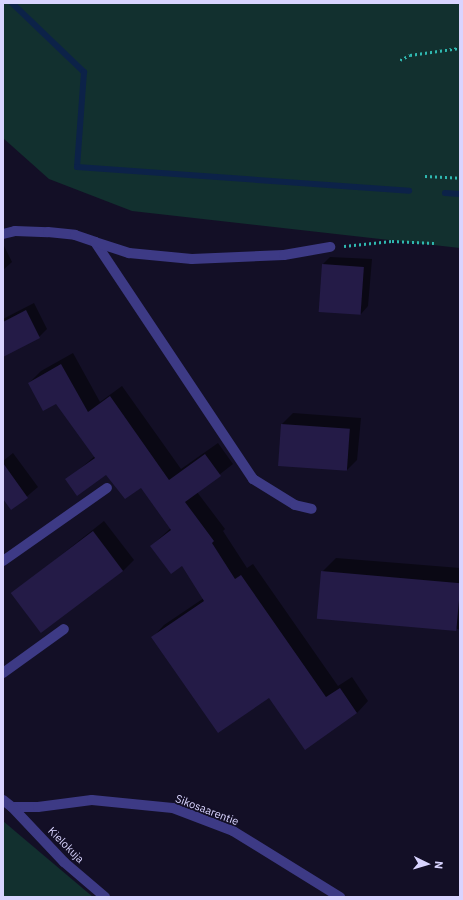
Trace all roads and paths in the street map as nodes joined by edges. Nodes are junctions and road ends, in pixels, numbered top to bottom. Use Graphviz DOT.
graph roads {
  1 [pos="460,48"];
  2 [pos="400,60"];
  3 [pos="424,176"];
  4 [pos="460,178"];
  5 [pos="3,234"];
  6 [pos="96,242"];
  7 [pos="434,243"];
  8 [pos="330,247"];
  9 [pos="107,488"];
  10 [pos="312,509"];
  11 [pos="3,561"];
  12 [pos="64,629"];
  13 [pos="3,673"];
  14 [pos="3,800"];
  15 [pos="12,807"];
  16 [pos="105,897"];
  17 [pos="340,897"];
  1 -- 2 [label="path"];
  3 -- 4 [label="path"];
  5 -- 6 [label="street"];
  6 -- 8 [label="street"];
  6 -- 10 [label="street"];
  7 -- 8 [label="path"];
  9 -- 11 [label="street"];
  12 -- 13 [label="street"];
  14 -- 15 [label="street"];
  15 -- 16 [label="street, Kielokuja"];
  15 -- 17 [label="street, Sikosaarentie"];
}
